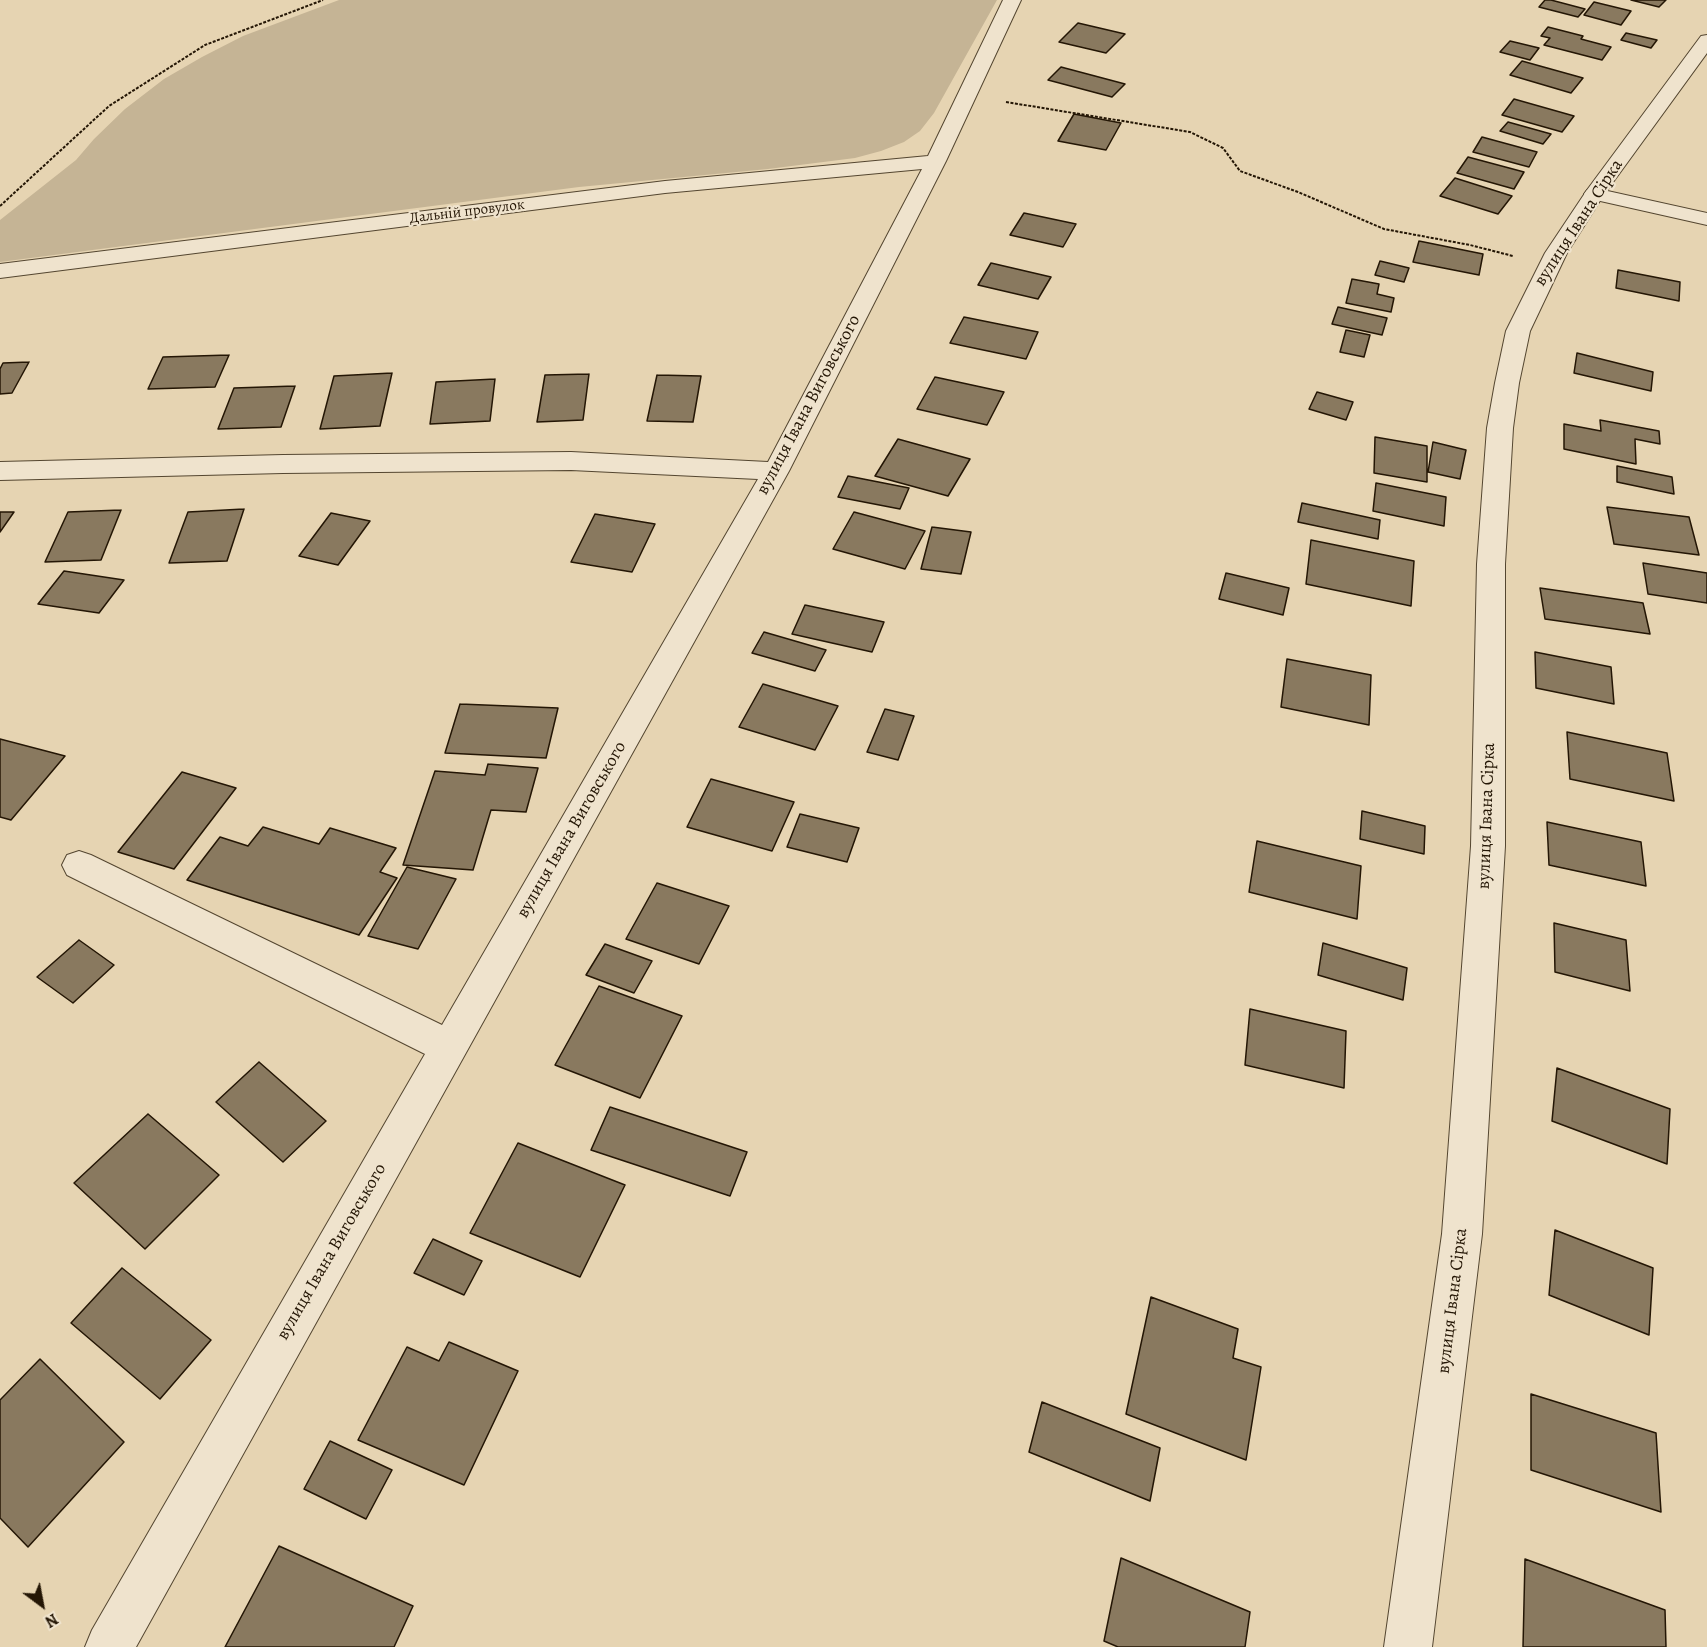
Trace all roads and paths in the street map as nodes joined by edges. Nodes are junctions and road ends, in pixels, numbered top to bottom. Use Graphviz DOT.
graph roads {
  1 [pos="323,0"];
  2 [pos="1012,0"];
  3 [pos="1707,40"];
  4 [pos="967,96"];
  5 [pos="936,161"];
  6 [pos="1594,194"];
  7 [pos="0,206"];
  8 [pos="1707,219"];
  9 [pos="1549,266"];
  10 [pos="0,271"];
  11 [pos="0,471"];
  12 [pos="776,471"];
  13 [pos="79,865"];
  14 [pos="449,1047"];
  15 [pos="109,1647"];
  16 [pos="1408,1647"];
  1 -- 7 [label="path"];
  2 -- 4 [label="street, вулиця Івана Виговського"];
  3 -- 6 [label="street, вулиця Івана Сірка"];
  4 -- 5 [label="street, вулиця Івана Виговського"];
  4 -- 9 [label="path"];
  5 -- 10 [label="street, Дальній провулок"];
  5 -- 12 [label="street, вулиця Івана Виговського"];
  6 -- 8 [label="lane"];
  6 -- 9 [label="street, вулиця Івана Сірка"];
  9 -- 16 [label="street, вулиця Івана Сірка"];
  11 -- 12 [label="street"];
  12 -- 14 [label="street, вулиця Івана Виговського"];
  13 -- 14 [label="street"];
  14 -- 15 [label="street, вулиця Івана Виговського"];
}
